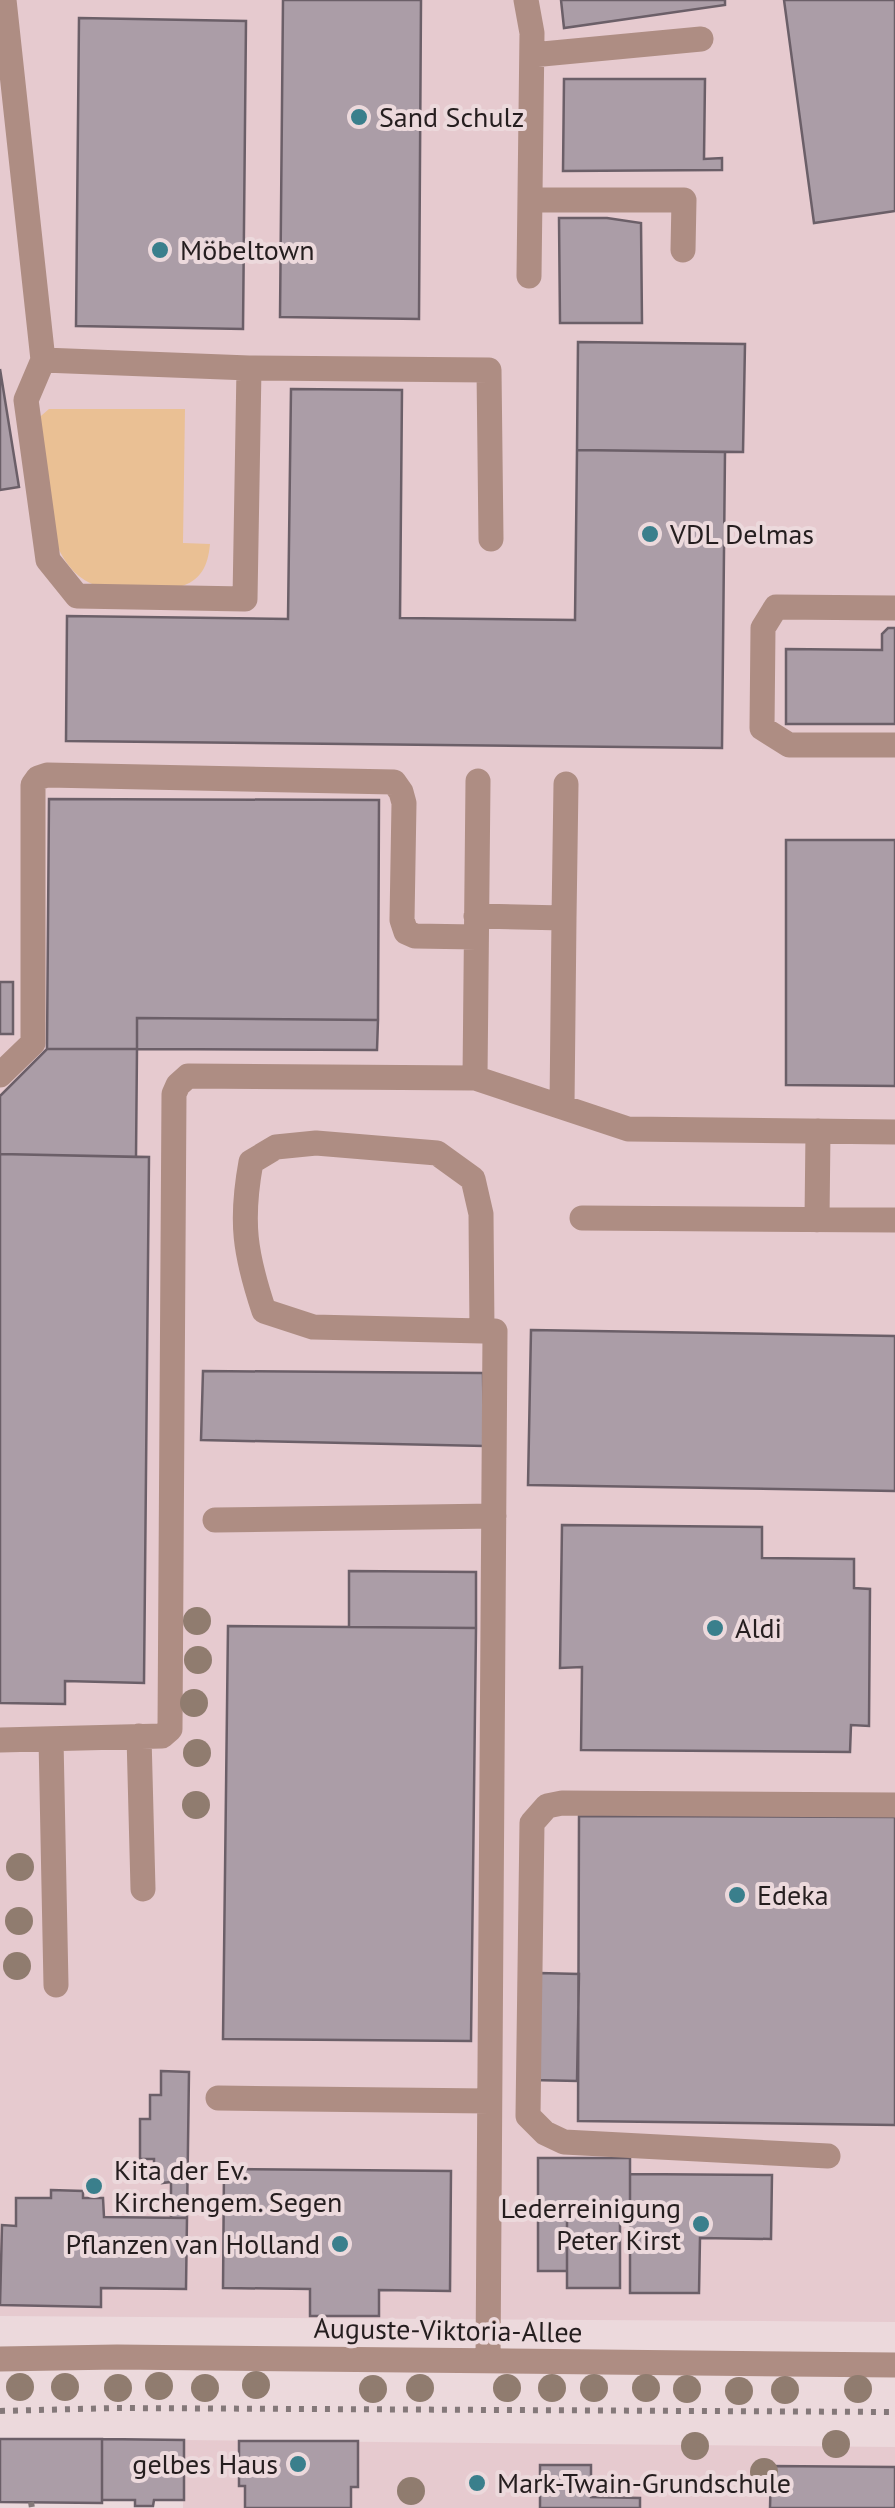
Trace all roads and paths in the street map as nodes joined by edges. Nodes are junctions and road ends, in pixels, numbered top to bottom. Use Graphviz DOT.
graph roads {
  1 [pos="4,0"];
  2 [pos="526,0"];
  3 [pos="701,39"];
  4 [pos="532,55"];
  5 [pos="530,200"];
  6 [pos="683,250"];
  7 [pos="529,276"];
  8 [pos="43,360"];
  9 [pos="248,368"];
  10 [pos="492,539"];
  11 [pos="895,608"];
  12 [pos="895,745"];
  13 [pos="478,781"];
  14 [pos="566,784"];
  15 [pos="564,918"];
  16 [pos="476,926"];
  17 [pos="0,1076"];
  18 [pos="474,1078"];
  19 [pos="562,1106"];
  20 [pos="818,1131"];
  21 [pos="895,1132"];
  22 [pos="582,1218"];
  23 [pos="817,1220"];
  24 [pos="895,1220"];
  25 [pos="482,1331"];
  26 [pos="494,1516"];
  27 [pos="215,1520"];
  28 [pos="140,1736"];
  29 [pos="52,1739"];
  30 [pos="0,1740"];
  31 [pos="895,1805"];
  32 [pos="143,1889"];
  33 [pos="56,1985"];
  34 [pos="218,2098"];
  35 [pos="489,2101"];
  36 [pos="828,2156"];
  37 [pos="0,2359"];
  38 [pos="488,2361"];
  39 [pos="895,2364"];
  40 [pos="0,2410"];
  41 [pos="895,2412"];
  1 -- 8 [label="street"];
  2 -- 4 [label="street"];
  3 -- 4 [label="street"];
  4 -- 5 [label="street"];
  5 -- 6 [label="street"];
  5 -- 7 [label="street"];
  8 -- 9 [label="street"];
  8 -- 9 [label="street"];
  9 -- 10 [label="street"];
  11 -- 12 [label="street"];
  13 -- 16 [label="street"];
  14 -- 15 [label="street"];
  15 -- 16 [label="street"];
  15 -- 19 [label="street"];
  16 -- 17 [label="street"];
  16 -- 18 [label="street"];
  18 -- 19 [label="street"];
  18 -- 28 [label="street"];
  19 -- 20 [label="street"];
  20 -- 21 [label="street"];
  20 -- 23 [label="street"];
  22 -- 23 [label="street"];
  23 -- 24 [label="street"];
  25 -- 25 [label="street"];
  25 -- 26 [label="street"];
  26 -- 27 [label="street"];
  26 -- 35 [label="street"];
  28 -- 29 [label="street"];
  28 -- 32 [label="street"];
  29 -- 30 [label="street"];
  29 -- 33 [label="street"];
  31 -- 36 [label="street"];
  34 -- 35 [label="street"];
  35 -- 38 [label="street"];
  37 -- 38 [label="street, Auguste-Viktoria-Allee"];
  38 -- 39 [label="street, Auguste-Viktoria-Allee"];
  40 -- 41 [label="path"];
}
